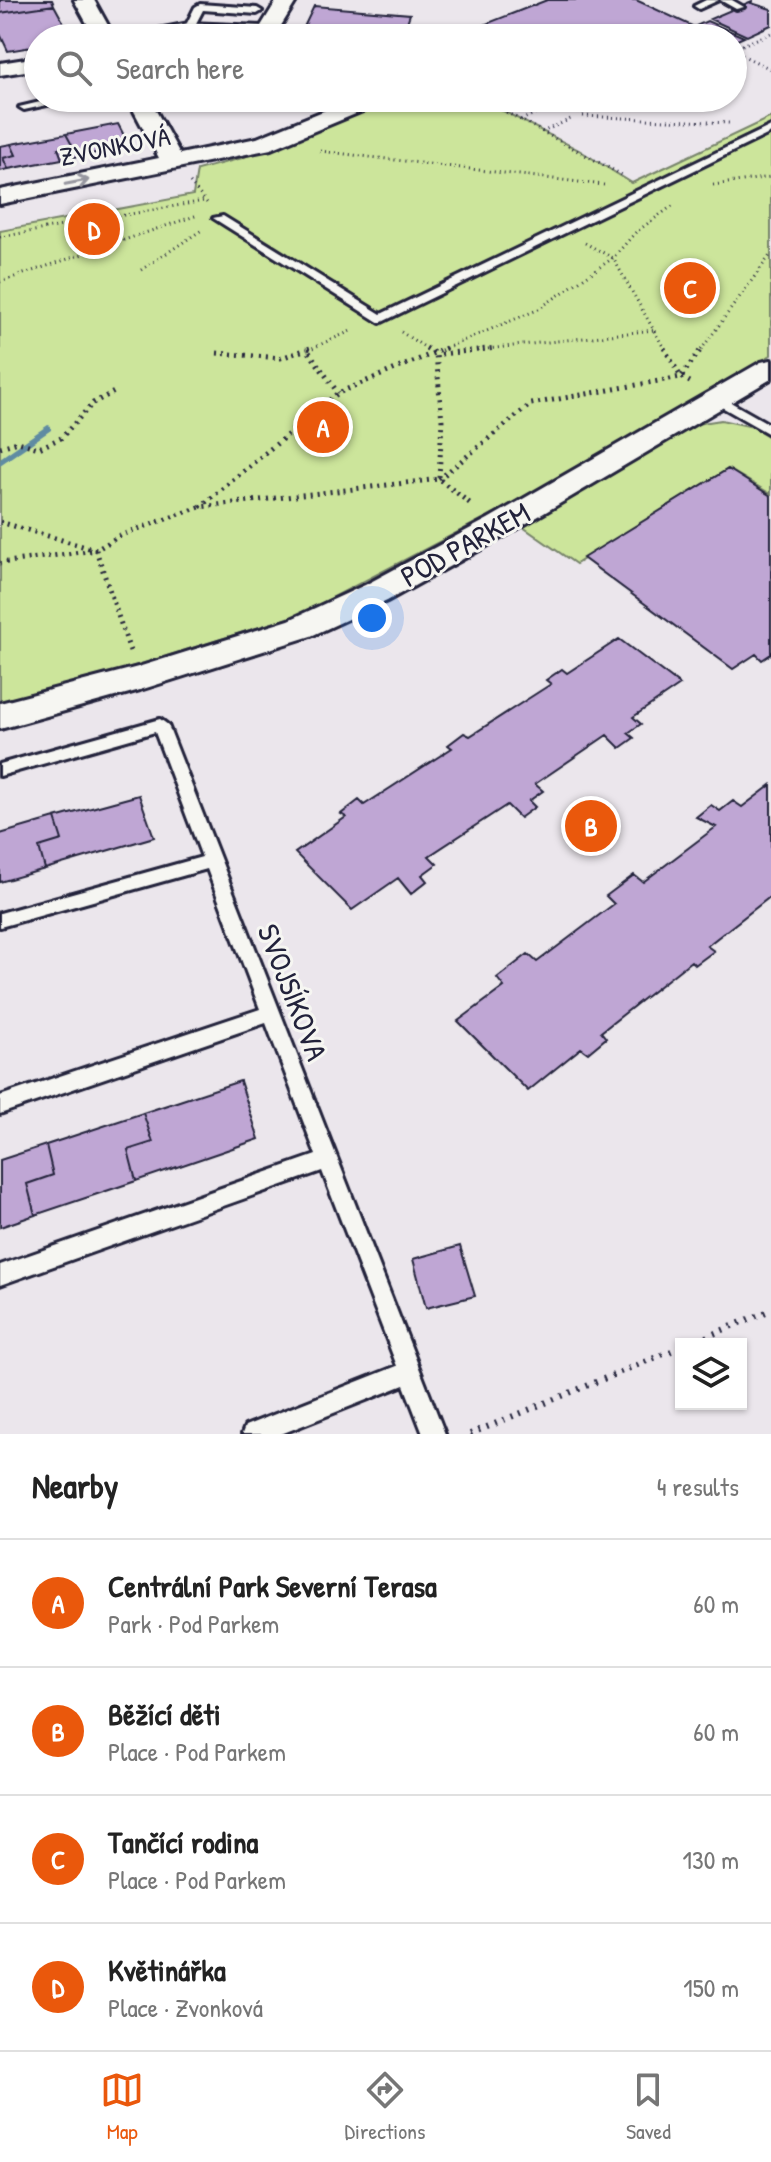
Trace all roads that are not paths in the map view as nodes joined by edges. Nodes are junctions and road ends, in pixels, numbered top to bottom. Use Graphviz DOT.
graph roads {
  1 [pos="84,0"];
  2 [pos="287,0"];
  3 [pos="714,0"];
  4 [pos="725,0"];
  5 [pos="699,6"];
  6 [pos="739,7"];
  7 [pos="257,11"];
  8 [pos="97,24"];
  9 [pos="192,24"];
  10 [pos="272,24"];
  11 [pos="24,65"];
  12 [pos="0,69"];
  13 [pos="146,112"];
  14 [pos="340,112"];
  15 [pos="771,129"];
  16 [pos="174,164"];
  17 [pos="0,197"];
  18 [pos="219,218"];
  19 [pos="771,368"];
  20 [pos="718,399"];
  21 [pos="771,431"];
  22 [pos="0,716"];
  23 [pos="0,770"];
  24 [pos="212,861"];
  25 [pos="0,920"];
  26 [pos="272,1013"];
  27 [pos="0,1105"];
  28 [pos="328,1160"];
  29 [pos="0,1275"];
  30 [pos="410,1372"];
  31 [pos="253,1434"];
  32 [pos="434,1434"];
  1 -- 8 [label="street"];
  2 -- 10 [label="street"];
  3 -- 5 [label="lane"];
  4 -- 6 [label="lane"];
  7 -- 9 [label="lane"];
  11 -- 12 [label="street"];
  13 -- 16 [label="street"];
  14 -- 16 [label="street, ZVONKOVÁ"];
  15 -- 18 [label="lane"];
  17 -- 16 [label="street, ZVONKOVÁ, one-way"];
  19 -- 20 [label="street, POD PARKEM"];
  20 -- 21 [label="lane"];
  20 -- 22 [label="street, POD PARKEM"];
  23 -- 24 [label="lane, SVOJSÍKOVA"];
  24 -- 25 [label="lane"];
  24 -- 26 [label="lane, SVOJSÍKOVA"];
  26 -- 27 [label="lane"];
  26 -- 28 [label="lane, SVOJSÍKOVA"];
  28 -- 29 [label="lane"];
  28 -- 30 [label="lane, SVOJSÍKOVA"];
  30 -- 31 [label="lane"];
  30 -- 32 [label="lane, SVOJSÍKOVA"];
}
